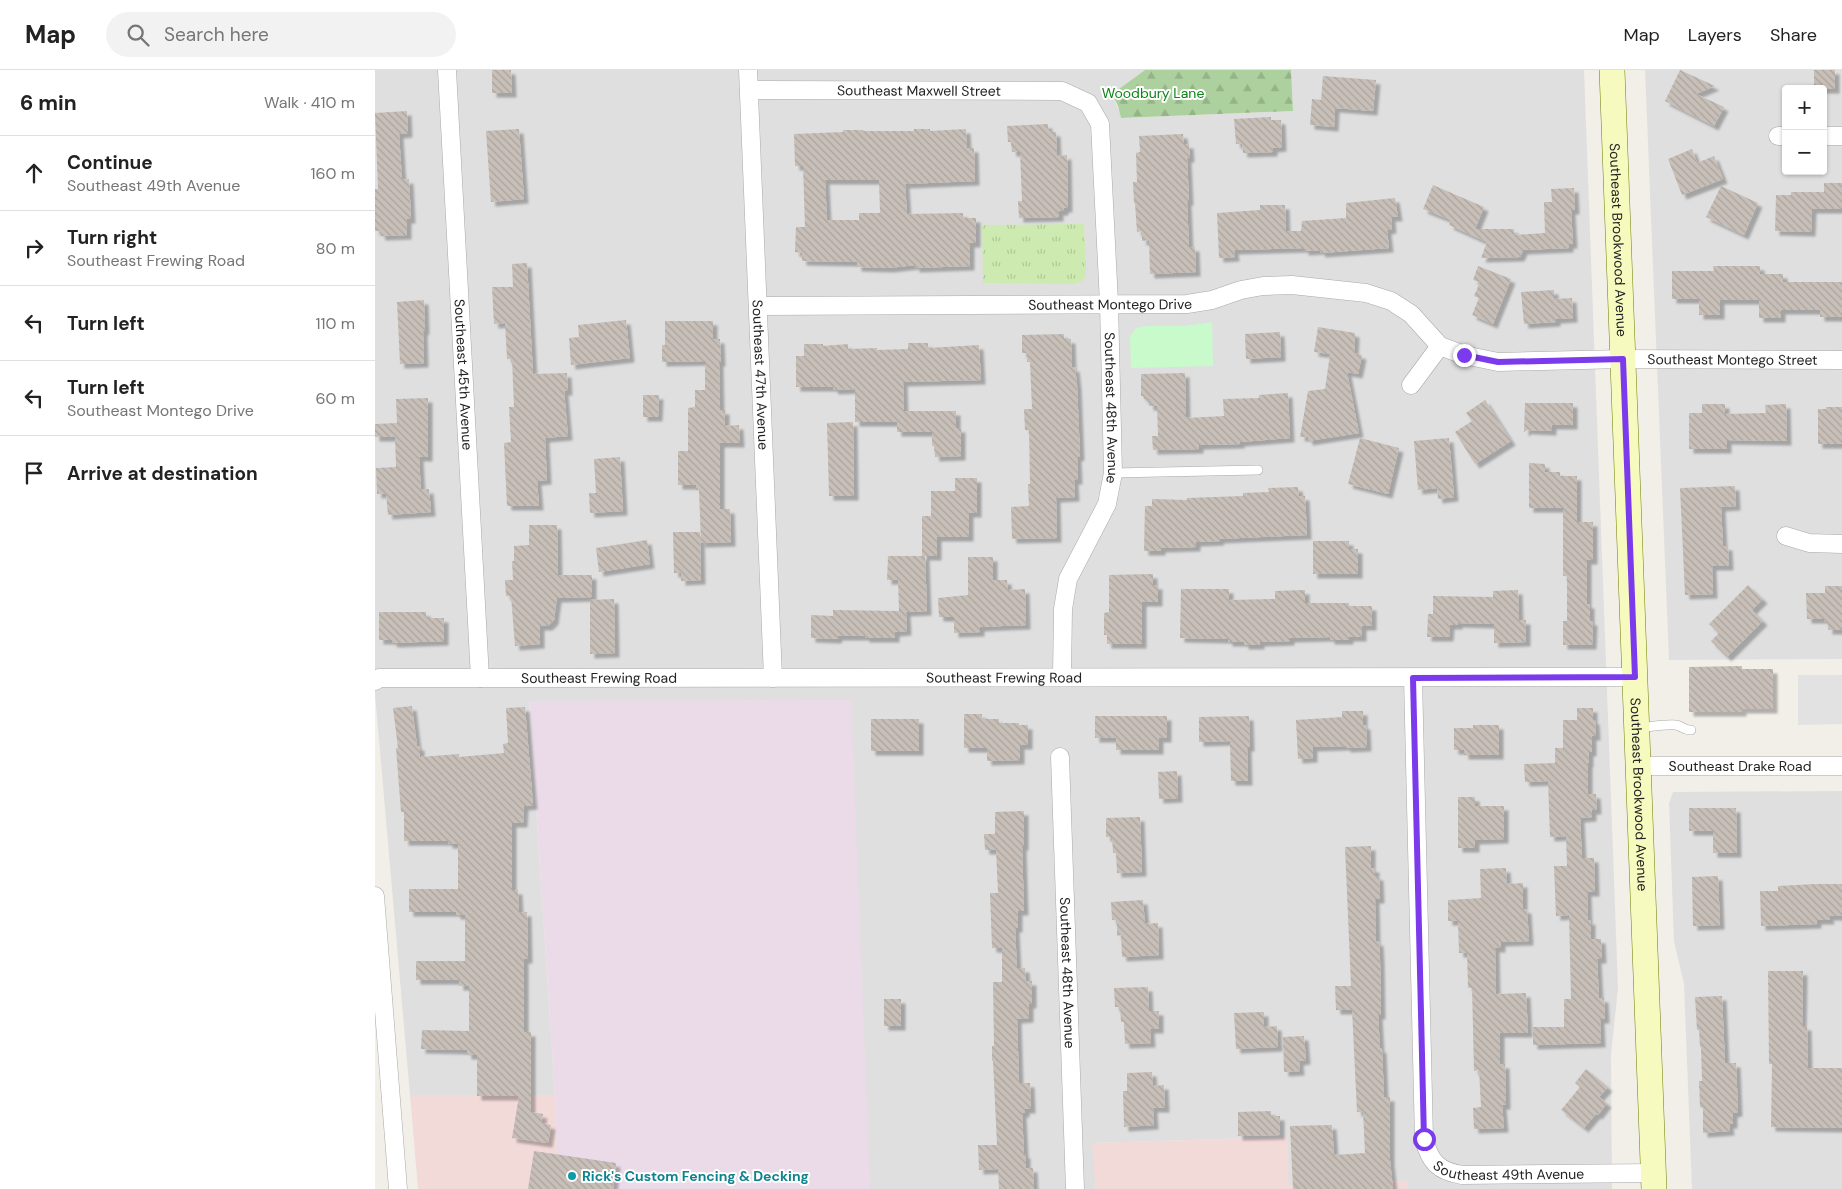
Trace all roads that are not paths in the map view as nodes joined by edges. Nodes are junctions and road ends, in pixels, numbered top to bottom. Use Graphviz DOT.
graph roads {
  1 [pos="447,70"];
  2 [pos="748,70"];
  3 [pos="1612,70"];
  4 [pos="749,90"];
  5 [pos="1088,103"];
  6 [pos="1827,136"];
  7 [pos="1842,136"];
  8 [pos="1109,303"];
  9 [pos="758,306"];
  10 [pos="1440,346"];
  11 [pos="1623,359"];
  12 [pos="1842,360"];
  13 [pos="1411,384"];
  14 [pos="1258,470"];
  15 [pos="1113,473"];
  16 [pos="1786,536"];
  17 [pos="1842,544"];
  18 [pos="1062,676"];
  19 [pos="1635,677"];
  20 [pos="480,678"];
  21 [pos="773,678"];
  22 [pos="1413,678"];
  23 [pos="375,681"];
  24 [pos="1637,728"];
  25 [pos="1691,730"];
  26 [pos="1060,756"];
  27 [pos="1638,766"];
  28 [pos="1842,766"];
  29 [pos="375,896"];
  30 [pos="1653,1181"];
  31 [pos="398,1189"];
  32 [pos="1075,1189"];
  1 -- 20 [label="street, Southeast 45th Avenue"];
  2 -- 4 [label="street, Southeast 47th Avenue"];
  3 -- 11 [label="main road, Southeast Brookwood Avenue"];
  4 -- 5 [label="street, Southeast Maxwell Street"];
  4 -- 9 [label="street, Southeast 47th Avenue"];
  5 -- 8 [label="street, Southeast 48th Avenue"];
  6 -- 7 [label="street"];
  8 -- 9 [label="street, Southeast Montego Drive"];
  8 -- 10 [label="street, Southeast Montego Drive"];
  8 -- 15 [label="street, Southeast 48th Avenue"];
  9 -- 21 [label="street, Southeast 47th Avenue"];
  10 -- 11 [label="street, Southeast Montego Drive"];
  10 -- 13 [label="street"];
  11 -- 12 [label="street, Southeast Montego Street"];
  11 -- 19 [label="main road, Southeast Brookwood Avenue"];
  14 -- 15 [label="lane"];
  15 -- 18 [label="street, Southeast 48th Avenue"];
  16 -- 17 [label="street"];
  18 -- 21 [label="street, Southeast Frewing Road"];
  18 -- 22 [label="street, Southeast Frewing Road"];
  19 -- 22 [label="street, Southeast Frewing Road"];
  19 -- 24 [label="main road, Southeast Brookwood Avenue"];
  20 -- 21 [label="street, Southeast Frewing Road"];
  20 -- 23 [label="street, Southeast Frewing Road"];
  22 -- 30 [label="street, Southeast 49th Avenue"];
  24 -- 25 [label="lane"];
  24 -- 27 [label="main road, Southeast Brookwood Avenue"];
  26 -- 32 [label="street, Southeast 48th Avenue"];
  27 -- 28 [label="street, Southeast Drake Road"];
  27 -- 30 [label="main road, Southeast Brookwood Avenue"];
  29 -- 31 [label="street"];
}
